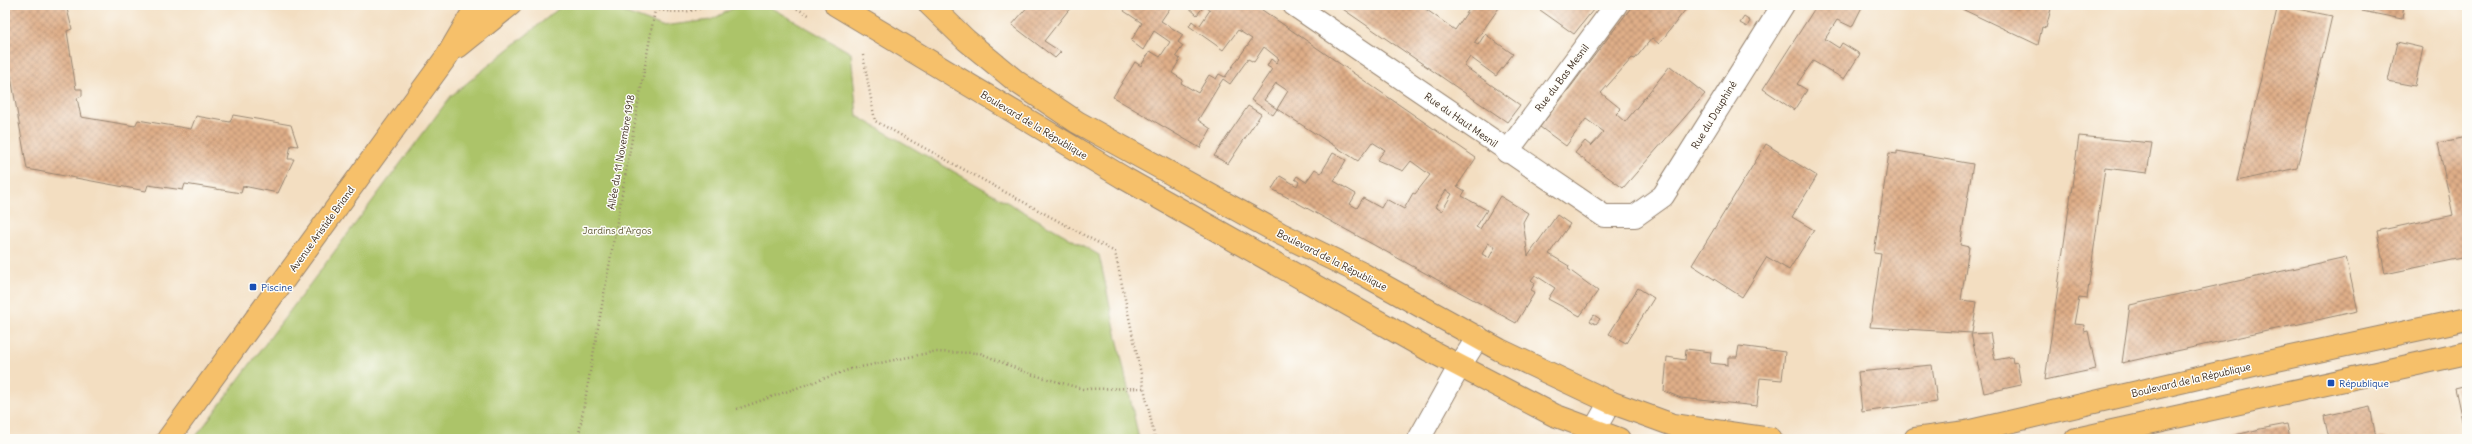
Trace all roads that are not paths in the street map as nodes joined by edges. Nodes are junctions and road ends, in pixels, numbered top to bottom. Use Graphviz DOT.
graph roads {
  1 [pos="477,5"];
  2 [pos="510,5"];
  3 [pos="836,5"];
  4 [pos="930,5"];
  5 [pos="1294,5"];
  6 [pos="1616,5"];
  7 [pos="1783,5"];
  8 [pos="447,56"];
  9 [pos="1507,152"];
  10 [pos="1635,216"];
  11 [pos="2467,319"];
  12 [pos="1478,337"];
  13 [pos="2467,353"];
  14 [pos="1459,367"];
  15 [pos="1610,402"];
  16 [pos="1590,434"];
  17 [pos="168,439"];
  18 [pos="1419,439"];
  19 [pos="1618,439"];
  20 [pos="1771,439"];
  21 [pos="1914,439"];
  22 [pos="2076,439"];
  1 -- 8 [label="main road, Avenue Aristide Briand"];
  2 -- 8 [label="main road, Avenue Aristide Briand"];
  3 -- 14 [label="main road, Boulevard de la République"];
  4 -- 12 [label="main road, Boulevard de la République"];
  5 -- 9 [label="street, Rue du Haut Mesnil"];
  6 -- 9 [label="street, Rue du Bas Mesnil"];
  7 -- 10 [label="street, Rue du Dauphiné"];
  8 -- 17 [label="main road, Avenue Aristide Briand"];
  9 -- 10 [label="street, Rue du Haut Mesnil"];
  11 -- 21 [label="main road, Boulevard de la République"];
  12 -- 14 [label="street"];
  12 -- 15 [label="main road, Boulevard de la République"];
  13 -- 22 [label="main road"];
  14 -- 16 [label="main road, Boulevard de la République"];
  14 -- 18 [label="street"];
  15 -- 16 [label="street"];
  15 -- 20 [label="main road, Boulevard de la République"];
  16 -- 19 [label="main road, Boulevard de la République"];
}
